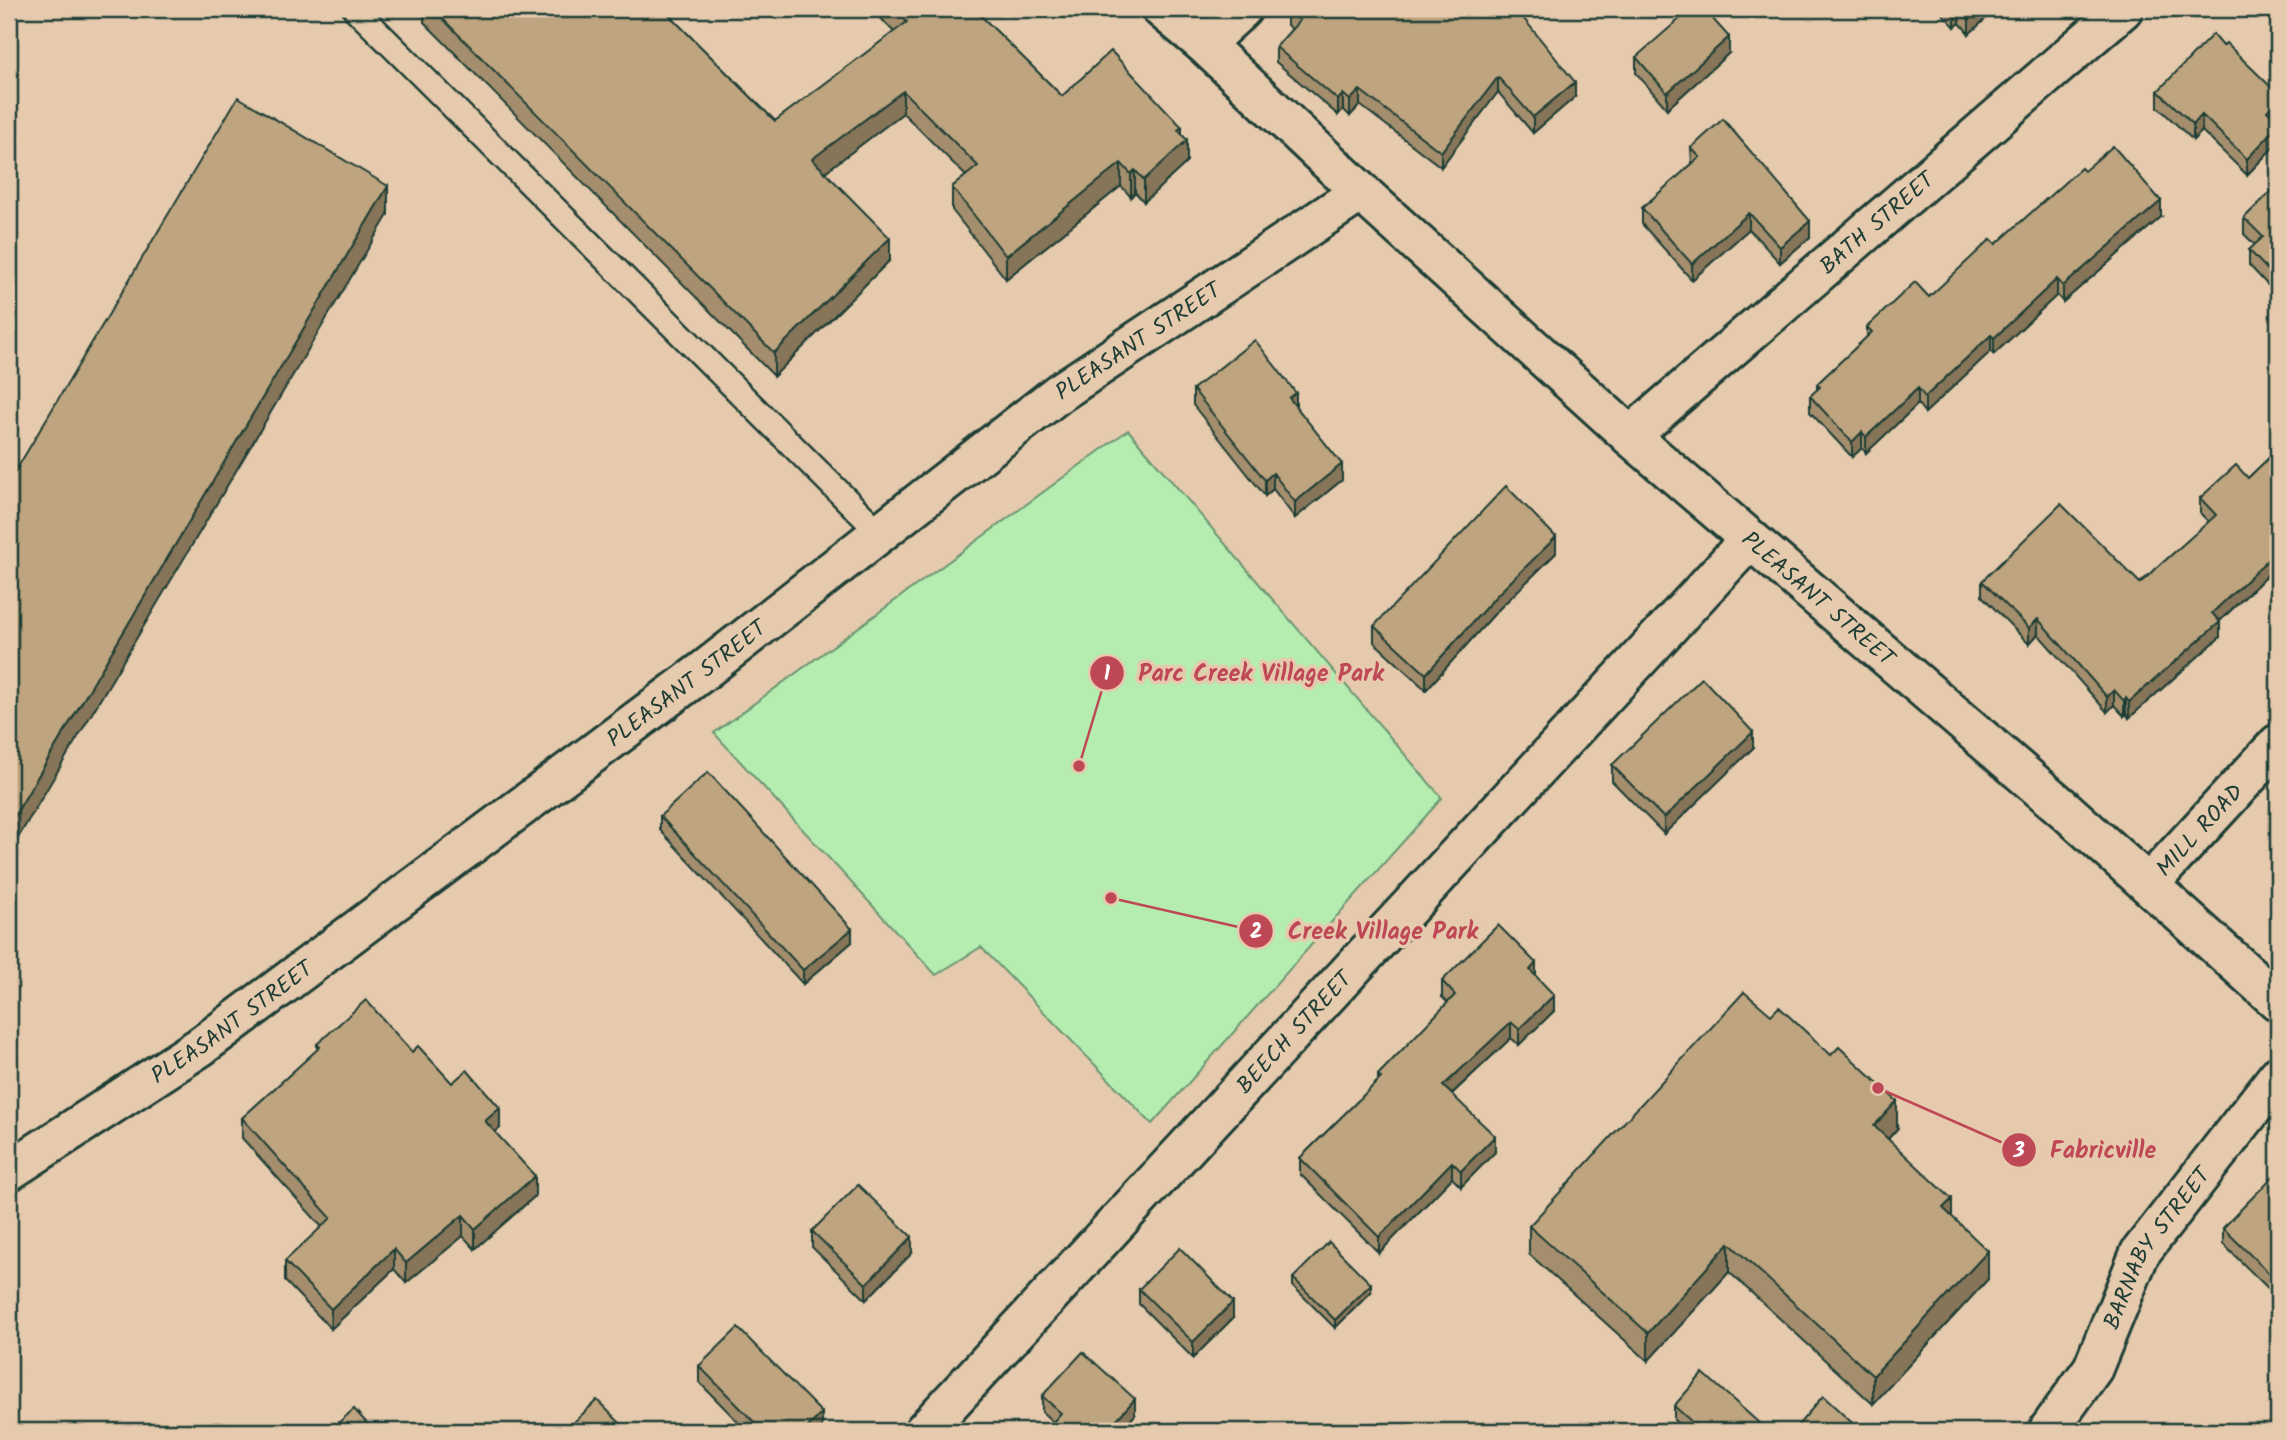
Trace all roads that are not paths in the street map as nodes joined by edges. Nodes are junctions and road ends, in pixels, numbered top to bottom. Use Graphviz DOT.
graph roads {
  1 [pos="355,9"];
  2 [pos="1162,9"];
  3 [pos="1242,9"];
  4 [pos="2123,9"];
  5 [pos="1204,44"];
  6 [pos="1361,192"];
  7 [pos="1630,436"];
  8 [pos="880,533"];
  9 [pos="1751,539"];
  10 [pos="2278,744"];
  11 [pos="2149,884"];
  12 [pos="2278,1001"];
  13 [pos="2278,1076"];
  14 [pos="9,1171"];
  15 [pos="924,1431"];
  16 [pos="2048,1431"];
  1 -- 8 [label="lane"];
  2 -- 5 [label="street, PLEASANT STREET"];
  3 -- 5 [label="street"];
  4 -- 7 [label="street, BATH STREET"];
  5 -- 6 [label="street, PLEASANT STREET"];
  6 -- 7 [label="street, PLEASANT STREET"];
  6 -- 8 [label="street, PLEASANT STREET"];
  7 -- 9 [label="street, PLEASANT STREET"];
  8 -- 14 [label="street, PLEASANT STREET"];
  9 -- 11 [label="street, PLEASANT STREET"];
  9 -- 15 [label="street, BEECH STREET"];
  10 -- 11 [label="street, MILL ROAD"];
  11 -- 12 [label="street, PLEASANT STREET"];
  13 -- 16 [label="street, BARNABY STREET"];
}
